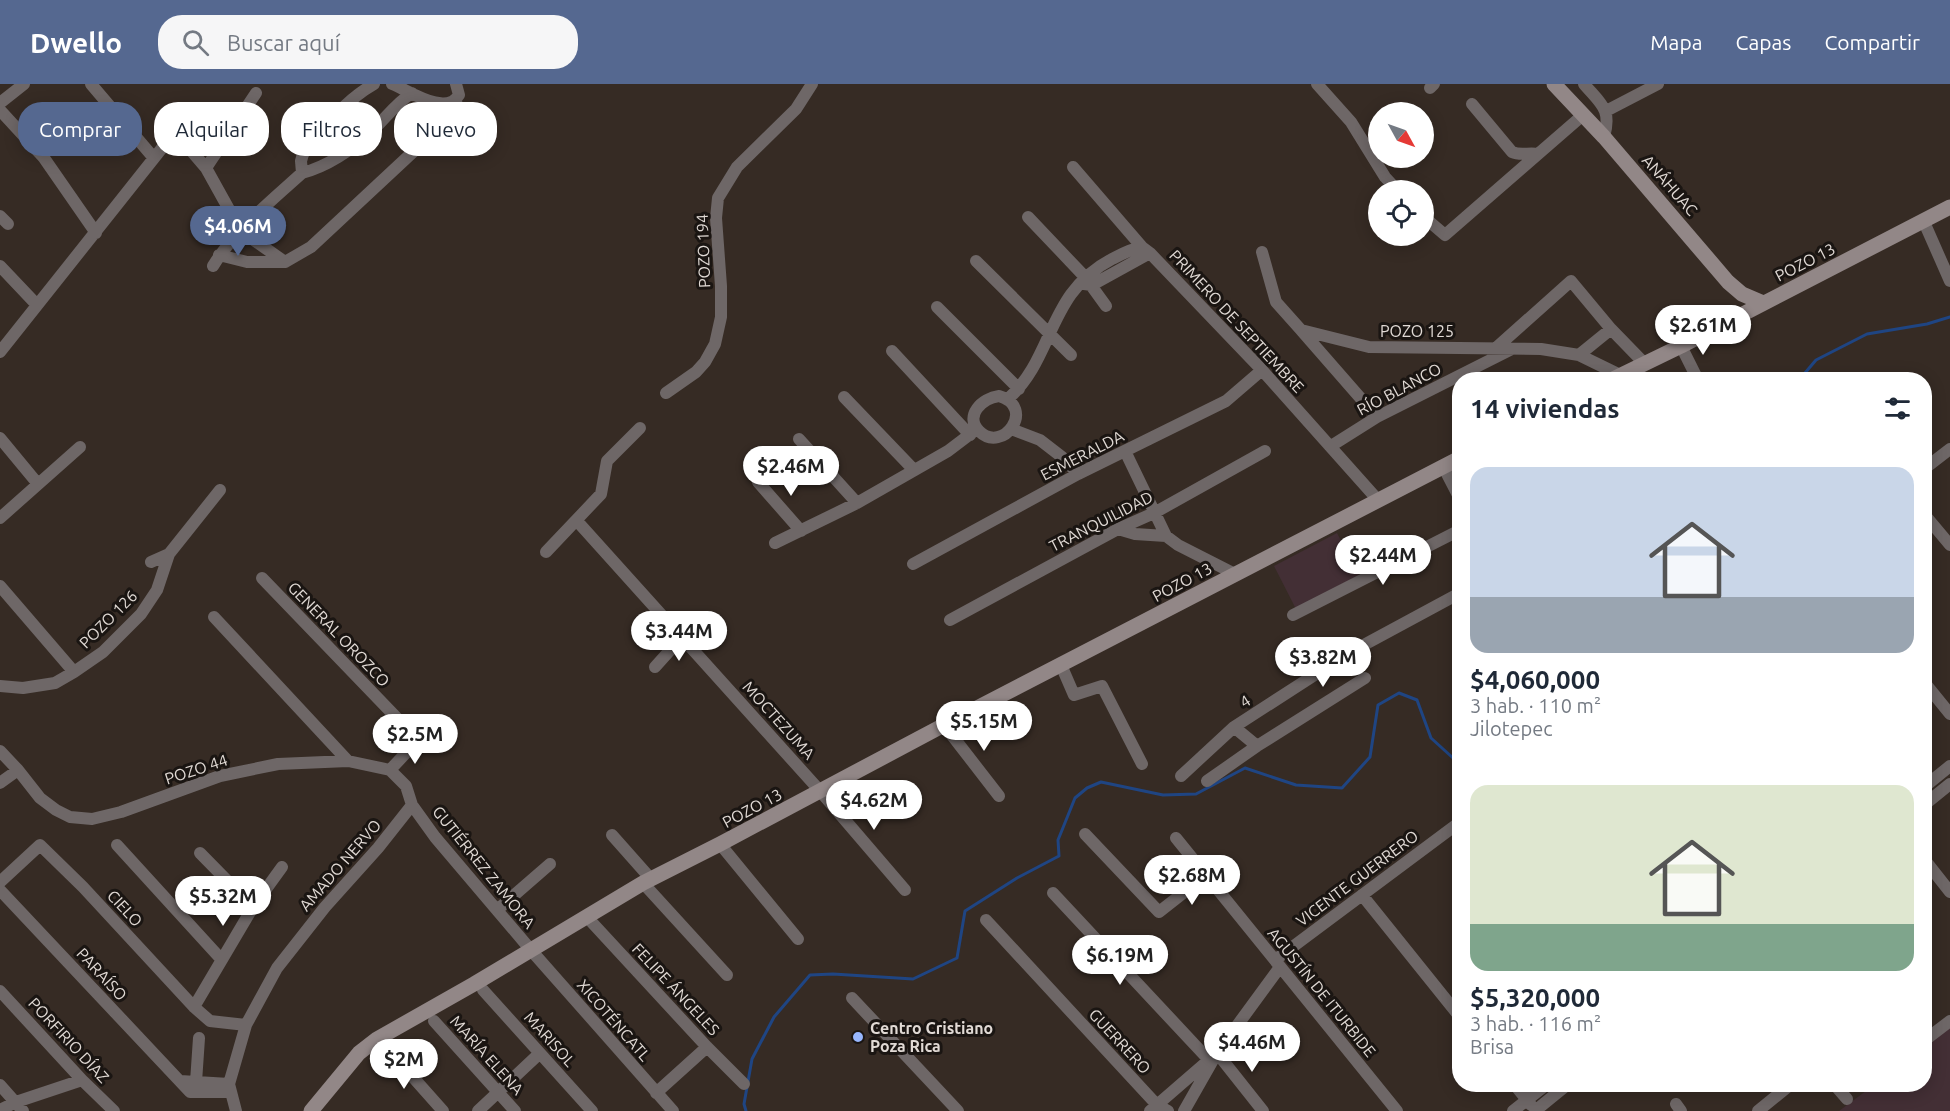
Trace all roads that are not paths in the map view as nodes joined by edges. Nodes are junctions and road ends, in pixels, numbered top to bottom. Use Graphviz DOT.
graph roads {
  1 [pos="24,84"];
  2 [pos="91,84"];
  3 [pos="374,84"];
  4 [pos="392,84"];
  5 [pos="456,84"];
  6 [pos="812,84"];
  7 [pos="1317,84"];
  8 [pos="1554,84"];
  9 [pos="1584,84"];
  10 [pos="1658,84"];
  11 [pos="256,93"];
  12 [pos="412,93"];
  13 [pos="456,101"];
  14 [pos="0,104"];
  15 [pos="1472,104"];
  16 [pos="1606,111"];
  17 [pos="1583,115"];
  18 [pos="1604,136"];
  19 [pos="1538,154"];
  20 [pos="196,156"];
  21 [pos="153,158"];
  22 [pos="1073,167"];
  23 [pos="206,168"];
  24 [pos="302,173"];
  25 [pos="1388,180"];
  26 [pos="1950,207"];
  27 [pos="1028,217"];
  28 [pos="1924,222"];
  29 [pos="1434,226"];
  30 [pos="241,231"];
  31 [pos="96,233"];
  32 [pos="1146,250"];
  33 [pos="1262,252"];
  34 [pos="976,261"];
  35 [pos="285,262"];
  36 [pos="0,266"];
  37 [pos="1950,281"];
  38 [pos="1086,282"];
  39 [pos="1763,303"];
  40 [pos="37,305"];
  41 [pos="1106,306"];
  42 [pos="937,307"];
  43 [pos="1611,329"];
  44 [pos="1302,330"];
  45 [pos="1048,333"];
  46 [pos="1681,346"];
  47 [pos="1497,347"];
  48 [pos="1516,347"];
  49 [pos="892,351"];
  50 [pos="0,352"];
  51 [pos="1578,355"];
  52 [pos="1071,356"];
  53 [pos="1644,363"];
  54 [pos="1262,370"];
  55 [pos="1466,372"];
  56 [pos="1607,372"];
  57 [pos="1625,372"];
  58 [pos="1694,372"];
  59 [pos="1452,379"];
  60 [pos="1019,389"];
  61 [pos="666,393"];
  62 [pos="844,397"];
  63 [pos="1009,398"];
  64 [pos="1377,417"];
  65 [pos="640,428"];
  66 [pos="1011,429"];
  67 [pos="973,432"];
  68 [pos="0,438"];
  69 [pos="799,439"];
  70 [pos="1331,446"];
  71 [pos="80,447"];
  72 [pos="1950,449"];
  73 [pos="1125,451"];
  74 [pos="1265,451"];
  75 [pos="1452,462"];
  76 [pos="1932,463"];
  77 [pos="1443,466"];
  78 [pos="914,470"];
  79 [pos="1078,474"];
  80 [pos="758,482"];
  81 [pos="38,484"];
  82 [pos="1452,484"];
  83 [pos="220,490"];
  84 [pos="1377,499"];
  85 [pos="857,503"];
  86 [pos="1154,513"];
  87 [pos="0,518"];
  88 [pos="577,521"];
  89 [pos="1932,524"];
  90 [pos="1118,529"];
  91 [pos="801,531"];
  92 [pos="1452,534"];
  93 [pos="1166,536"];
  94 [pos="775,543"];
  95 [pos="1950,545"];
  96 [pos="546,552"];
  97 [pos="169,555"];
  98 [pos="151,562"];
  99 [pos="913,564"];
  100 [pos="1235,574"];
  101 [pos="262,578"];
  102 [pos="0,586"];
  103 [pos="1452,597"];
  104 [pos="1293,615"];
  105 [pos="214,617"];
  106 [pos="950,621"];
  107 [pos="682,637"];
  108 [pos="1061,665"];
  109 [pos="655,667"];
  110 [pos="74,672"];
  111 [pos="1365,678"];
  112 [pos="0,686"];
  113 [pos="1932,692"];
  114 [pos="1950,714"];
  115 [pos="944,725"];
  116 [pos="1234,727"];
  117 [pos="1257,746"];
  118 [pos="0,751"];
  119 [pos="348,761"];
  120 [pos="1142,764"];
  121 [pos="1950,766"];
  122 [pos="18,770"];
  123 [pos="390,770"];
  124 [pos="1181,776"];
  125 [pos="1207,780"];
  126 [pos="1932,781"];
  127 [pos="0,783"];
  128 [pos="1950,784"];
  129 [pos="821,792"];
  130 [pos="999,796"];
  131 [pos="1932,799"];
  132 [pos="412,805"];
  133 [pos="1452,828"];
  134 [pos="1085,834"];
  135 [pos="612,835"];
  136 [pos="1176,838"];
  137 [pos="720,844"];
  138 [pos="117,845"];
  139 [pos="200,853"];
  140 [pos="550,864"];
  141 [pos="282,867"];
  142 [pos="1932,869"];
  143 [pos="1206,875"];
  144 [pos="647,881"];
  145 [pos="0,882"];
  146 [pos="0,890"];
  147 [pos="905,890"];
  148 [pos="1950,892"];
  149 [pos="1053,893"];
  150 [pos="1362,895"];
  151 [pos="253,907"];
  152 [pos="497,910"];
  153 [pos="586,916"];
  154 [pos="986,920"];
  155 [pos="798,939"];
  156 [pos="530,949"];
  157 [pos="222,959"];
  158 [pos="1277,963"];
  159 [pos="727,975"];
  160 [pos="483,990"];
  161 [pos="0,991"];
  162 [pos="852,998"];
  163 [pos="194,1007"];
  164 [pos="1452,1007"];
  165 [pos="434,1021"];
  166 [pos="1950,1021"];
  167 [pos="246,1026"];
  168 [pos="1932,1030"];
  169 [pos="199,1038"];
  170 [pos="707,1047"];
  171 [pos="387,1048"];
  172 [pos="540,1053"];
  173 [pos="1213,1056"];
  174 [pos="82,1080"];
  175 [pos="180,1081"];
  176 [pos="196,1082"];
  177 [pos="744,1084"];
  178 [pos="0,1085"];
  179 [pos="230,1088"];
  180 [pos="498,1092"];
  181 [pos="1520,1092"];
  182 [pos="1536,1092"];
  183 [pos="1558,1092"];
  184 [pos="1781,1092"];
  185 [pos="1841,1092"];
  186 [pos="656,1093"];
  187 [pos="1847,1099"];
  188 [pos="1527,1100"];
  189 [pos="19,1106"];
  190 [pos="1159,1109"];
  191 [pos="0,1110"];
  192 [pos="114,1111"];
  193 [pos="236,1111"];
  194 [pos="311,1111"];
  195 [pos="443,1111"];
  196 [pos="478,1111"];
  197 [pos="515,1111"];
  198 [pos="592,1111"];
  199 [pos="673,1111"];
  200 [pos="958,1111"];
  201 [pos="1184,1111"];
  202 [pos="1263,1111"];
  203 [pos="1396,1111"];
  204 [pos="1513,1111"];
  205 [pos="1535,1111"];
  206 [pos="1758,1111"];
  1 -- 14 [label="street"];
  2 -- 21 [label="street"];
  3 -- 24 [label="street"];
  4 -- 12 [label="street"];
  5 -- 13 [label="street"];
  6 -- 61 [label="street, POZO 194"];
  7 -- 25 [label="street"];
  8 -- 17 [label="main road, ANÁHUAC"];
  9 -- 16 [label="street"];
  10 -- 16 [label="street"];
  11 -- 23 [label="street"];
  12 -- 13 [label="street"];
  12 -- 24 [label="street"];
  13 -- 35 [label="street"];
  14 -- 31 [label="street"];
  15 -- 19 [label="street"];
  16 -- 18 [label="street"];
  17 -- 18 [label="main road, ANÁHUAC"];
  17 -- 19 [label="street"];
  18 -- 39 [label="main road, ANÁHUAC"];
  19 -- 29 [label="street"];
  20 -- 23 [label="street"];
  21 -- 31 [label="street"];
  22 -- 32 [label="street, PRIMERO DE SEPTIEMBRE"];
  23 -- 30 [label="street"];
  24 -- 30 [label="street"];
  26 -- 28 [label="main road, POZO 13"];
  27 -- 38 [label="street"];
  28 -- 37 [label="street"];
  28 -- 39 [label="main road, POZO 13"];
  30 -- 35 [label="street"];
  30 -- 35 [label="street"];
  31 -- 40 [label="street"];
  32 -- 38 [label="street"];
  32 -- 54 [label="street, PRIMERO DE SEPTIEMBRE"];
  33 -- 44 [label="street"];
  34 -- 45 [label="street"];
  36 -- 40 [label="street"];
  38 -- 41 [label="street"];
  38 -- 45 [label="street"];
  39 -- 46 [label="main road, POZO 13"];
  40 -- 50 [label="street"];
  42 -- 60 [label="street"];
  43 -- 47 [label="street"];
  43 -- 51 [label="street"];
  43 -- 53 [label="street"];
  44 -- 47 [label="street, POZO 125"];
  44 -- 64 [label="street"];
  45 -- 52 [label="street"];
  45 -- 60 [label="street"];
  46 -- 53 [label="main road, POZO 13"];
  46 -- 58 [label="street"];
  47 -- 48 [label="street, POZO 125"];
  48 -- 51 [label="street, POZO 125"];
  48 -- 55 [label="street, RÍO BLANCO"];
  49 -- 67 [label="street"];
  51 -- 56 [label="street, POZO 125"];
  53 -- 57 [label="main road, POZO 13"];
  54 -- 70 [label="street, PRIMERO DE SEPTIEMBRE"];
  54 -- 73 [label="street, ESMERALDA"];
  59 -- 64 [label="street, RÍO BLANCO"];
  60 -- 63 [label="street"];
  62 -- 78 [label="street"];
  63 -- 66 [label="street"];
  63 -- 67 [label="street"];
  64 -- 70 [label="street, RÍO BLANCO"];
  65 -- 88 [label="street"];
  66 -- 67 [label="street"];
  66 -- 79 [label="street"];
  67 -- 78 [label="street"];
  68 -- 81 [label="street"];
  69 -- 85 [label="street"];
  70 -- 84 [label="street, PRIMERO DE SEPTIEMBRE"];
  71 -- 81 [label="street"];
  72 -- 76 [label="street"];
  73 -- 79 [label="street, ESMERALDA"];
  73 -- 86 [label="street"];
  74 -- 86 [label="street, TRANQUILIDAD"];
  75 -- 77 [label="main road, POZO 13"];
  77 -- 82 [label="street"];
  77 -- 84 [label="main road, POZO 13"];
  78 -- 85 [label="street"];
  79 -- 99 [label="street, ESMERALDA"];
  80 -- 91 [label="street"];
  81 -- 87 [label="street"];
  83 -- 97 [label="street, POZO 126"];
  84 -- 100 [label="main road, POZO 13"];
  85 -- 91 [label="street"];
  86 -- 90 [label="street, TRANQUILIDAD"];
  86 -- 93 [label="street"];
  88 -- 96 [label="street"];
  88 -- 107 [label="street, MOCTEZUMA"];
  89 -- 95 [label="street"];
  90 -- 93 [label="street"];
  90 -- 106 [label="street, TRANQUILIDAD"];
  91 -- 94 [label="street"];
  92 -- 104 [label="street"];
  93 -- 100 [label="street"];
  97 -- 98 [label="street"];
  97 -- 110 [label="street, POZO 126"];
  100 -- 108 [label="main road, POZO 13"];
  101 -- 123 [label="street, GENERAL OROZCO"];
  102 -- 110 [label="street"];
  103 -- 116 [label="street, 4"];
  105 -- 119 [label="street"];
  107 -- 109 [label="street"];
  107 -- 129 [label="street, MOCTEZUMA"];
  108 -- 115 [label="main road, POZO 13"];
  108 -- 120 [label="street"];
  110 -- 112 [label="street, POZO 126"];
  111 -- 117 [label="street"];
  113 -- 114 [label="street"];
  115 -- 129 [label="main road, POZO 13"];
  115 -- 130 [label="street"];
  116 -- 117 [label="street"];
  116 -- 124 [label="street, 4"];
  117 -- 125 [label="street"];
  118 -- 122 [label="street, POZO 44"];
  119 -- 122 [label="street, POZO 44"];
  119 -- 123 [label="street, POZO 44"];
  121 -- 126 [label="street"];
  122 -- 127 [label="street"];
  123 -- 132 [label="street"];
  128 -- 131 [label="street"];
  129 -- 137 [label="main road, POZO 13"];
  129 -- 147 [label="street, MOCTEZUMA"];
  132 -- 152 [label="street, GUTIÉRREZ ZAMORA"];
  132 -- 167 [label="street, AMADO NERVO"];
  133 -- 150 [label="street, VICENTE GUERRERO"];
  134 -- 143 [label="street"];
  135 -- 144 [label="street"];
  136 -- 143 [label="street, AGUSTÍN DE ITURBIDE"];
  137 -- 144 [label="main road, POZO 13"];
  137 -- 155 [label="street"];
  138 -- 157 [label="street"];
  139 -- 151 [label="street"];
  140 -- 152 [label="street"];
  141 -- 151 [label="street"];
  142 -- 148 [label="street"];
  143 -- 158 [label="street, AGUSTÍN DE ITURBIDE"];
  144 -- 153 [label="main road, POZO 13"];
  144 -- 159 [label="street"];
  145 -- 163 [label="street, CIELO"];
  146 -- 175 [label="street, PARAÍSO"];
  149 -- 173 [label="street"];
  150 -- 158 [label="street, VICENTE GUERRERO"];
  150 -- 164 [label="street"];
  151 -- 157 [label="street"];
  152 -- 156 [label="street, GUTIÉRREZ ZAMORA"];
  153 -- 156 [label="main road, POZO 13"];
  153 -- 170 [label="street, FELIPE ÁNGELES"];
  154 -- 190 [label="street, GUERRERO"];
  156 -- 186 [label="street, XICOTÉNCATL"];
  156 -- 194 [label="main road, POZO 13"];
  157 -- 163 [label="street"];
  158 -- 173 [label="street, VICENTE GUERRERO"];
  158 -- 203 [label="street, AGUSTÍN DE ITURBIDE"];
  160 -- 172 [label="street, MARISOL"];
  161 -- 174 [label="street, PORFIRIO DÍAZ"];
  162 -- 200 [label="street"];
  163 -- 167 [label="street, CIELO"];
  165 -- 180 [label="street, MARÍA ELENA"];
  166 -- 168 [label="street"];
  167 -- 179 [label="street, AMADO NERVO"];
  169 -- 176 [label="street"];
  170 -- 177 [label="street, FELIPE ÁNGELES"];
  170 -- 186 [label="street"];
  171 -- 195 [label="street"];
  172 -- 180 [label="street"];
  172 -- 198 [label="street, MARISOL"];
  173 -- 190 [label="street, VICENTE GUERRERO"];
  173 -- 201 [label="street"];
  173 -- 202 [label="street"];
  174 -- 189 [label="street"];
  174 -- 192 [label="street, PORFIRIO DÍAZ"];
  175 -- 176 [label="street"];
  175 -- 179 [label="street, PARAÍSO"];
  176 -- 179 [label="street"];
  178 -- 189 [label="street"];
  179 -- 193 [label="street"];
  180 -- 196 [label="street"];
  180 -- 197 [label="street, MARÍA ELENA"];
  181 -- 188 [label="street"];
  182 -- 188 [label="street"];
  183 -- 205 [label="street"];
  184 -- 206 [label="street"];
  185 -- 187 [label="street"];
  186 -- 199 [label="street, XICOTÉNCATL"];
  188 -- 204 [label="street"];
  188 -- 205 [label="street"];
  189 -- 191 [label="street"];
}
